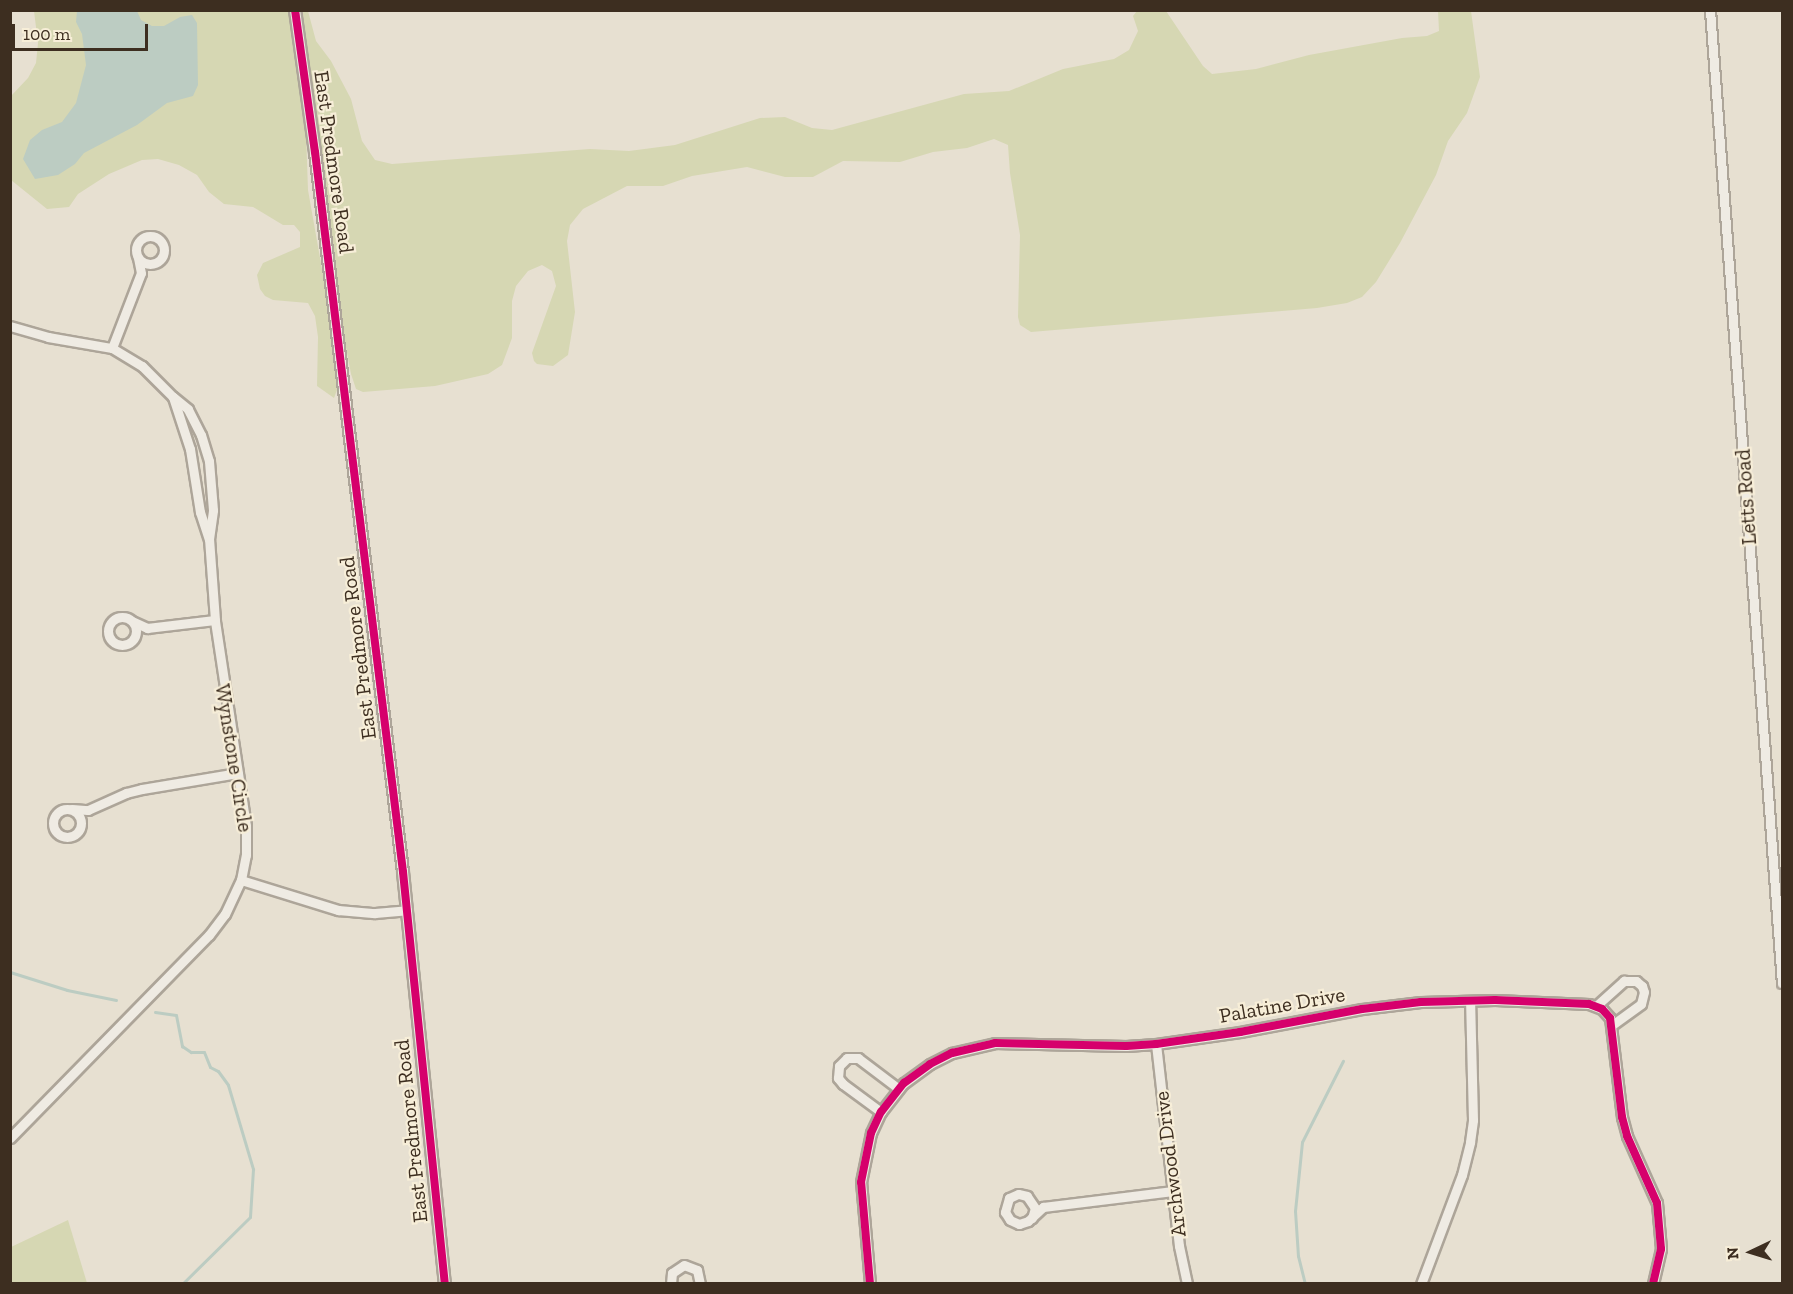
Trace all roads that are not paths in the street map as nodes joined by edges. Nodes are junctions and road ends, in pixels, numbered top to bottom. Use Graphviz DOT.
graph roads {
  1 [pos="295,10"];
  2 [pos="1710,10"];
  3 [pos="138,258"];
  4 [pos="154,264"];
  5 [pos="141,273"];
  6 [pos="10,326"];
  7 [pos="112,348"];
  8 [pos="173,397"];
  9 [pos="209,540"];
  10 [pos="215,620"];
  11 [pos="132,621"];
  12 [pos="147,628"];
  13 [pos="134,638"];
  14 [pos="238,773"];
  15 [pos="72,809"];
  16 [pos="88,810"];
  17 [pos="81,824"];
  18 [pos="241,880"];
  19 [pos="407,910"];
  20 [pos="1782,983"];
  21 [pos="1470,1001"];
  22 [pos="1596,1006"];
  23 [pos="1612,1024"];
  24 [pos="1156,1044"];
  25 [pos="899,1089"];
  26 [pos="881,1112"];
  27 [pos="10,1138"];
  28 [pos="1173,1191"];
  29 [pos="1031,1199"];
  30 [pos="1043,1207"];
  31 [pos="1032,1218"];
  32 [pos="445,1284"];
  33 [pos="671,1284"];
  34 [pos="700,1284"];
  35 [pos="870,1284"];
  36 [pos="1187,1284"];
  37 [pos="1421,1284"];
  38 [pos="1653,1284"];
  1 -- 19 [label="street, East Predmore Road"];
  2 -- 20 [label="street, Letts Road"];
  3 -- 4 [label="street"];
  3 -- 4 [label="street"];
  3 -- 5 [label="street"];
  4 -- 5 [label="street"];
  5 -- 7 [label="street"];
  6 -- 7 [label="street, Wynstone Circle"];
  7 -- 8 [label="street, Wynstone Circle"];
  8 -- 9 [label="street, Wynstone Circle"];
  8 -- 9 [label="street, Wynstone Circle"];
  9 -- 10 [label="street, Wynstone Circle"];
  10 -- 12 [label="street"];
  10 -- 14 [label="street, Wynstone Circle"];
  11 -- 12 [label="street"];
  11 -- 13 [label="street"];
  11 -- 13 [label="street"];
  12 -- 13 [label="street"];
  14 -- 16 [label="street"];
  14 -- 18 [label="street, Wynstone Circle"];
  15 -- 16 [label="street"];
  15 -- 17 [label="street"];
  15 -- 17 [label="street"];
  16 -- 17 [label="street"];
  18 -- 19 [label="street"];
  18 -- 27 [label="street, Wynstone Circle"];
  19 -- 32 [label="street, East Predmore Road"];
  21 -- 22 [label="street, Palatine Drive"];
  21 -- 24 [label="street, Palatine Drive"];
  21 -- 37 [label="street"];
  22 -- 23 [label="street"];
  22 -- 23 [label="street"];
  23 -- 38 [label="street"];
  24 -- 25 [label="street, Palatine Drive"];
  24 -- 28 [label="street, Archwood Drive"];
  25 -- 26 [label="street, Palatine Drive"];
  25 -- 26 [label="street"];
  26 -- 35 [label="street, Palatine Drive"];
  28 -- 30 [label="street"];
  28 -- 36 [label="street, Archwood Drive"];
  29 -- 30 [label="street"];
  29 -- 31 [label="street"];
  29 -- 31 [label="street"];
  30 -- 31 [label="street"];
  33 -- 34 [label="street"];
}
